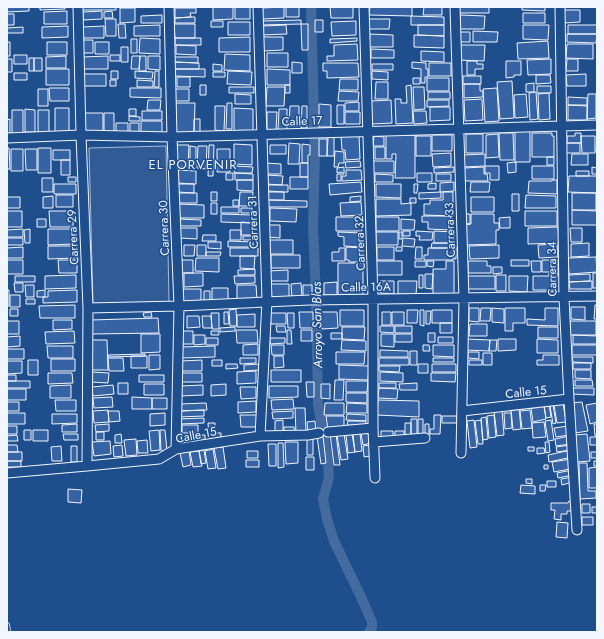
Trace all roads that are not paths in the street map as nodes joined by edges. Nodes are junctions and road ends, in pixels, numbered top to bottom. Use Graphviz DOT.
graph roads {
  1 [pos="78,7"];
  2 [pos="169,7"];
  3 [pos="258,7"];
  4 [pos="364,7"];
  5 [pos="455,7"];
  6 [pos="560,7"];
  7 [pos="561,125"];
  8 [pos="597,125"];
  9 [pos="459,128"];
  10 [pos="368,131"];
  11 [pos="81,134"];
  12 [pos="262,135"];
  13 [pos="172,137"];
  14 [pos="7,138"];
  15 [pos="597,296"];
  16 [pos="564,298"];
  17 [pos="373,299"];
  18 [pos="464,299"];
  19 [pos="267,301"];
  20 [pos="179,306"];
  21 [pos="88,308"];
  22 [pos="569,399"];
  23 [pos="462,411"];
  24 [pos="374,428"];
  25 [pos="260,436"];
  26 [pos="425,438"];
  27 [pos="374,442"];
  28 [pos="176,449"];
  29 [pos="461,453"];
  30 [pos="87,466"];
  31 [pos="7,473"];
  32 [pos="375,478"];
  33 [pos="577,530"];
  34 [pos="7,626"];
  35 [pos="8,632"];
  1 -- 11 [label="street, Carrera 29"];
  2 -- 13 [label="street, Carrera 30"];
  3 -- 12 [label="street, Carrera 31"];
  4 -- 10 [label="street, Carrera 32"];
  5 -- 9 [label="street, Carrera 33"];
  6 -- 7 [label="street, Carrera 34"];
  7 -- 8 [label="street, Calle 17"];
  7 -- 9 [label="street, Calle 17"];
  7 -- 16 [label="street, Carrera 34"];
  9 -- 10 [label="street, Calle 17"];
  9 -- 18 [label="street, Carrera 33"];
  10 -- 12 [label="street, Calle 17"];
  10 -- 17 [label="street, Carrera 32"];
  11 -- 13 [label="street, Calle 17"];
  11 -- 14 [label="street, Calle 17"];
  11 -- 21 [label="street, Carrera 29"];
  12 -- 13 [label="street, Calle 17"];
  12 -- 19 [label="street, Carrera 31"];
  13 -- 20 [label="street, Carrera 30"];
  15 -- 16 [label="street, Calle 16A"];
  16 -- 18 [label="street, Calle 16A"];
  16 -- 22 [label="street, Carrera 34"];
  17 -- 18 [label="street, Calle 16A"];
  17 -- 19 [label="street, Calle 16A"];
  17 -- 24 [label="street, Carrera 32"];
  18 -- 23 [label="street, Carrera 33"];
  19 -- 20 [label="street, Calle 16A"];
  19 -- 25 [label="street, Carrera 31"];
  20 -- 21 [label="street, Calle 16A"];
  20 -- 28 [label="street, Carrera 30"];
  21 -- 30 [label="street, Carrera 29"];
  22 -- 23 [label="street, Calle 15"];
  22 -- 33 [label="street, Carrera 34"];
  23 -- 29 [label="street, Carrera 33"];
  24 -- 25 [label="street, Calle 15"];
  24 -- 27 [label="street, Carrera 32"];
  25 -- 28 [label="street, Calle 15"];
  26 -- 27 [label="street"];
  27 -- 32 [label="street, Carrera 32"];
  28 -- 30 [label="street, Calle 15"];
  30 -- 31 [label="street, Calle 15"];
  34 -- 35 [label="lane"];
}
